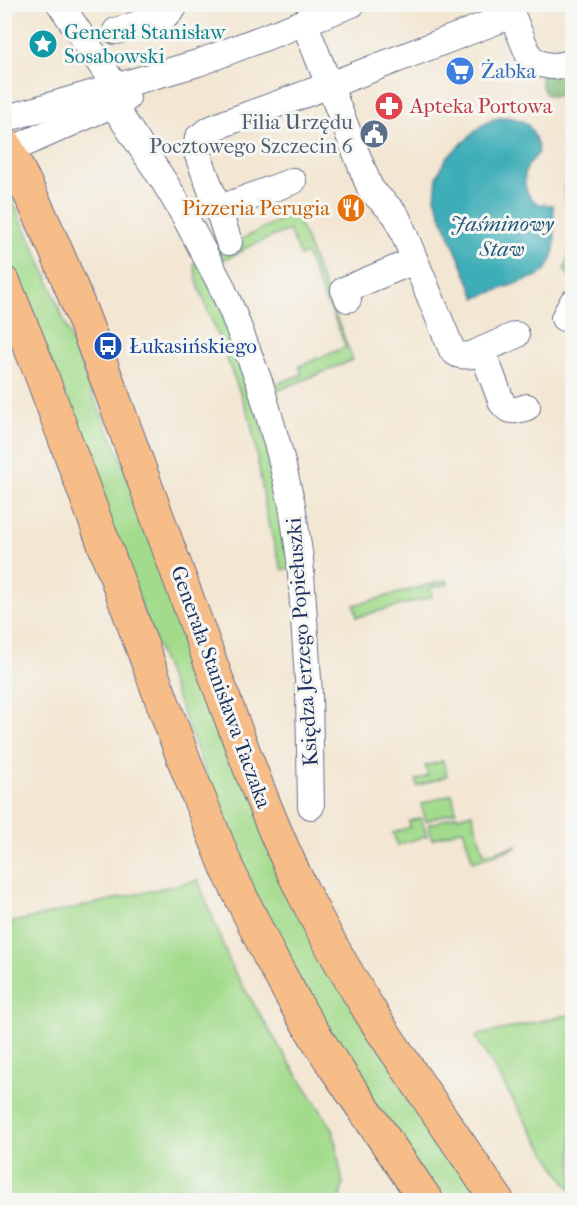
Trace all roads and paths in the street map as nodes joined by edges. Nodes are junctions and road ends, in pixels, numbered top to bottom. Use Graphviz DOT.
graph roads {
  1 [pos="60,4"];
  2 [pos="174,4"];
  3 [pos="336,8"];
  4 [pos="510,10"];
  5 [pos="304,22"];
  6 [pos="116,31"];
  7 [pos="573,62"];
  8 [pos="330,85"];
  9 [pos="114,95"];
  10 [pos="4,119"];
  11 [pos="6,149"];
  12 [pos="293,181"];
  13 [pos="218,209"];
  14 [pos="229,242"];
  15 [pos="414,261"];
  16 [pos="4,283"];
  17 [pos="348,299"];
  18 [pos="516,335"];
  19 [pos="482,350"];
  20 [pos="527,407"];
  21 [pos="311,807"];
  22 [pos="426,1200"];
  23 [pos="497,1200"];
  1 -- 9 [label="street, Księdza Jerzego Popiełuszki"];
  2 -- 6 [label="street"];
  3 -- 5 [label="street"];
  4 -- 7 [label="street"];
  4 -- 8 [label="street"];
  5 -- 8 [label="street"];
  5 -- 9 [label="street"];
  8 -- 13 [label="street"];
  8 -- 15 [label="street"];
  9 -- 10 [label="street"];
  9 -- 11 [label="street"];
  9 -- 21 [label="street, Księdza Jerzego Popiełuszki"];
  11 -- 23 [label="main road, Generała Stanisława Taczaka"];
  12 -- 13 [label="street"];
  13 -- 14 [label="street"];
  15 -- 17 [label="street"];
  15 -- 19 [label="street"];
  16 -- 22 [label="main road"];
  18 -- 19 [label="street"];
  19 -- 20 [label="street"];
}
